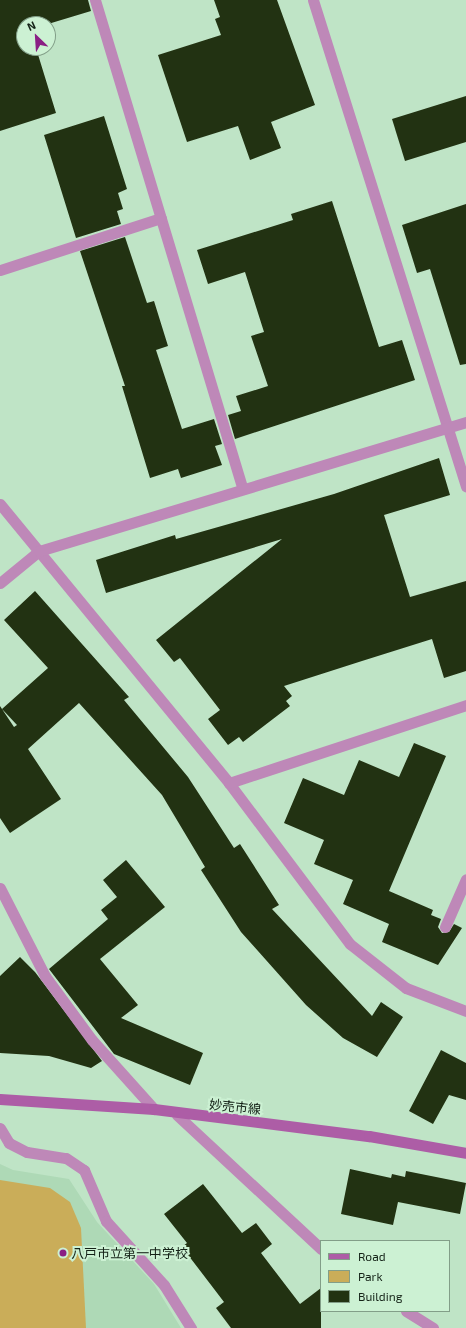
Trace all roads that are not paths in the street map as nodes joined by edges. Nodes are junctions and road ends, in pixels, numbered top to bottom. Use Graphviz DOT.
graph roads {
  1 [pos="95,0"];
  2 [pos="313,0"];
  3 [pos="161,218"];
  4 [pos="0,270"];
  5 [pos="466,422"];
  6 [pos="447,429"];
  7 [pos="466,486"];
  8 [pos="242,487"];
  9 [pos="0,504"];
  10 [pos="39,551"];
  11 [pos="0,583"];
  12 [pos="466,705"];
  13 [pos="229,783"];
  14 [pos="466,879"];
  15 [pos="0,888"];
  16 [pos="445,927"];
  17 [pos="466,1011"];
  18 [pos="0,1099"];
  19 [pos="154,1109"];
  20 [pos="177,1115"];
  21 [pos="0,1128"];
  22 [pos="466,1153"];
  23 [pos="320,1248"];
  24 [pos="408,1312"];
  25 [pos="191,1328"];
  26 [pos="433,1328"];
  1 -- 3 [label="street"];
  2 -- 6 [label="street"];
  3 -- 4 [label="street"];
  3 -- 8 [label="street"];
  5 -- 6 [label="street"];
  6 -- 7 [label="street"];
  6 -- 8 [label="street"];
  8 -- 10 [label="street"];
  9 -- 10 [label="street"];
  10 -- 11 [label="street"];
  10 -- 13 [label="street"];
  12 -- 13 [label="street"];
  13 -- 17 [label="street"];
  14 -- 16 [label="street"];
  15 -- 19 [label="street"];
  18 -- 19 [label="main road, 妙売市線"];
  19 -- 20 [label="main road, 妙売市線"];
  20 -- 22 [label="main road, 妙売市線"];
  20 -- 23 [label="street"];
  21 -- 25 [label="street"];
  24 -- 26 [label="street"];
}
